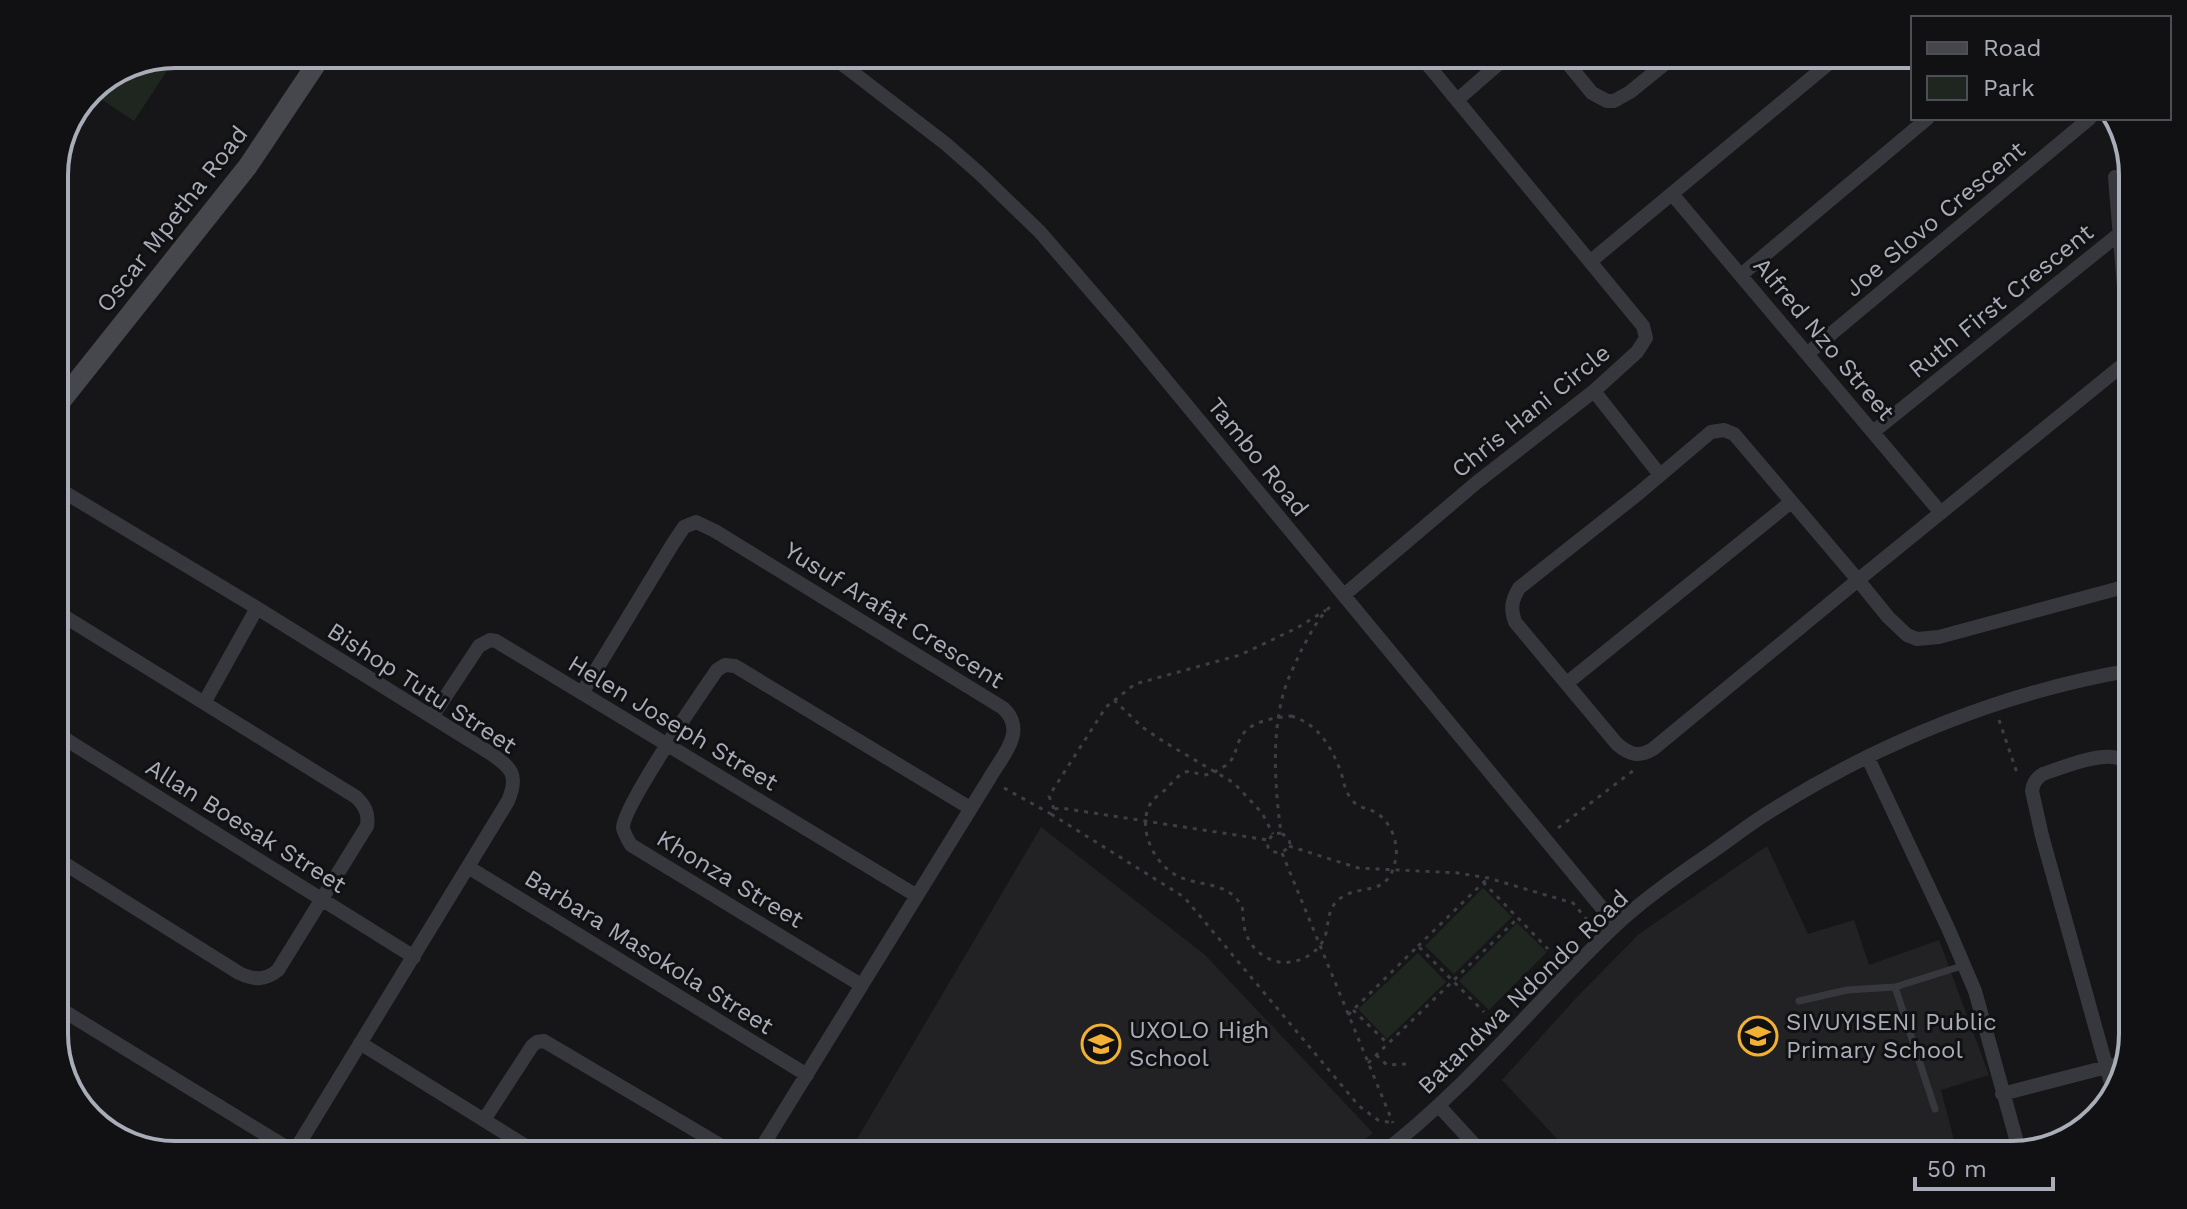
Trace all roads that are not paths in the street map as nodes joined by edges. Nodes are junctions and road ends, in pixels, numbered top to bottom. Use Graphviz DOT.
graph roads {
  1 [pos="314,68"];
  2 [pos="847,68"];
  3 [pos="1431,68"];
  4 [pos="1494,68"];
  5 [pos="1571,68"];
  6 [pos="1660,68"];
  7 [pos="1823,68"];
  8 [pos="1457,100"];
  9 [pos="1926,120"];
  10 [pos="2088,120"];
  11 [pos="2115,177"];
  12 [pos="1672,194"];
  13 [pos="2119,234"];
  14 [pos="1591,261"];
  15 [pos="1741,275"];
  16 [pos="1807,354"];
  17 [pos="2119,368"];
  18 [pos="1594,391"];
  19 [pos="68,392"];
  20 [pos="1873,432"];
  21 [pos="1660,475"];
  22 [pos="68,494"];
  23 [pos="1791,502"];
  24 [pos="1941,513"];
  25 [pos="1858,580"];
  26 [pos="2119,588"];
  27 [pos="1344,595"];
  28 [pos="257,608"];
  29 [pos="68,619"];
  30 [pos="2119,673"];
  31 [pos="1567,683"];
  32 [pos="582,693"];
  33 [pos="204,703"];
  34 [pos="432,717"];
  35 [pos="68,741"];
  36 [pos="667,746"];
  37 [pos="1868,758"];
  38 [pos="2119,759"];
  39 [pos="970,808"];
  40 [pos="68,866"];
  41 [pos="468,867"];
  42 [pos="917,896"];
  43 [pos="322,899"];
  44 [pos="1616,925"];
  45 [pos="414,957"];
  46 [pos="1965,965"];
  47 [pos="861,985"];
  48 [pos="1895,987"];
  49 [pos="1799,1001"];
  50 [pos="68,1014"];
  51 [pos="360,1043"];
  52 [pos="2113,1065"];
  53 [pos="2107,1067"];
  54 [pos="807,1075"];
  55 [pos="2110,1077"];
  56 [pos="2002,1094"];
  57 [pos="1439,1106"];
  58 [pos="1935,1109"];
  59 [pos="484,1120"];
  60 [pos="276,1141"];
  61 [pos="303,1141"];
  62 [pos="518,1141"];
  63 [pos="713,1141"];
  64 [pos="766,1141"];
  65 [pos="1398,1141"];
  66 [pos="1471,1141"];
  67 [pos="2016,1141"];
  1 -- 19 [label="street, Oscar Mpetha Road"];
  2 -- 27 [label="street, Tambo Road"];
  3 -- 8 [label="street, Chris Hani Circle"];
  4 -- 8 [label="street"];
  5 -- 6 [label="street"];
  7 -- 12 [label="street"];
  8 -- 14 [label="street, Chris Hani Circle"];
  9 -- 15 [label="street"];
  10 -- 16 [label="street, Joe Slovo Crescent"];
  11 -- 13 [label="street, Ruth First Crescent"];
  12 -- 14 [label="street"];
  12 -- 15 [label="street, Alfred Nzo Street"];
  13 -- 20 [label="street, Ruth First Crescent"];
  14 -- 18 [label="street, Chris Hani Circle"];
  15 -- 16 [label="street, Alfred Nzo Street"];
  16 -- 20 [label="street, Alfred Nzo Street"];
  17 -- 24 [label="street"];
  18 -- 21 [label="street"];
  18 -- 27 [label="street, Chris Hani Circle"];
  20 -- 24 [label="street, Alfred Nzo Street"];
  21 -- 23 [label="street"];
  21 -- 31 [label="street"];
  22 -- 28 [label="street, Bishop Tutu Street"];
  23 -- 25 [label="street"];
  23 -- 31 [label="street"];
  24 -- 25 [label="street"];
  25 -- 26 [label="street"];
  25 -- 31 [label="street"];
  27 -- 44 [label="street, Tambo Road"];
  28 -- 33 [label="street"];
  28 -- 34 [label="street, Bishop Tutu Street"];
  29 -- 33 [label="street"];
  30 -- 37 [label="street, Batandwa Ndondo Road"];
  32 -- 34 [label="street, Helen Joseph Street"];
  32 -- 36 [label="street, Helen Joseph Street"];
  32 -- 39 [label="street, Yusuf Arafat Crescent"];
  33 -- 43 [label="street"];
  34 -- 41 [label="street, Bishop Tutu Street"];
  35 -- 43 [label="street, Allan Boesak Street"];
  36 -- 39 [label="street, Khonza Street"];
  36 -- 42 [label="street, Helen Joseph Street"];
  36 -- 47 [label="street, Khonza Street"];
  37 -- 44 [label="street, Batandwa Ndondo Road"];
  37 -- 46 [label="street"];
  38 -- 53 [label="street"];
  39 -- 42 [label="street, Yusuf Arafat Crescent"];
  40 -- 43 [label="street"];
  41 -- 45 [label="street, Bishop Tutu Street"];
  41 -- 54 [label="street, Barbara Masokola Street"];
  42 -- 47 [label="street, Yusuf Arafat Crescent"];
  43 -- 45 [label="street, Allan Boesak Street"];
  44 -- 57 [label="street, Batandwa Ndondo Road"];
  45 -- 51 [label="street, Bishop Tutu Street"];
  46 -- 48 [label="lane"];
  46 -- 56 [label="street"];
  47 -- 54 [label="street, Yusuf Arafat Crescent"];
  48 -- 49 [label="lane"];
  48 -- 58 [label="lane"];
  50 -- 60 [label="street"];
  51 -- 59 [label="street"];
  51 -- 61 [label="street, Bishop Tutu Street"];
  52 -- 53 [label="street"];
  53 -- 55 [label="street"];
  53 -- 56 [label="street"];
  54 -- 64 [label="street, Yusuf Arafat Crescent"];
  56 -- 67 [label="street"];
  57 -- 65 [label="street, Batandwa Ndondo Road"];
  57 -- 66 [label="street"];
  59 -- 62 [label="street"];
  59 -- 63 [label="street"];
}
